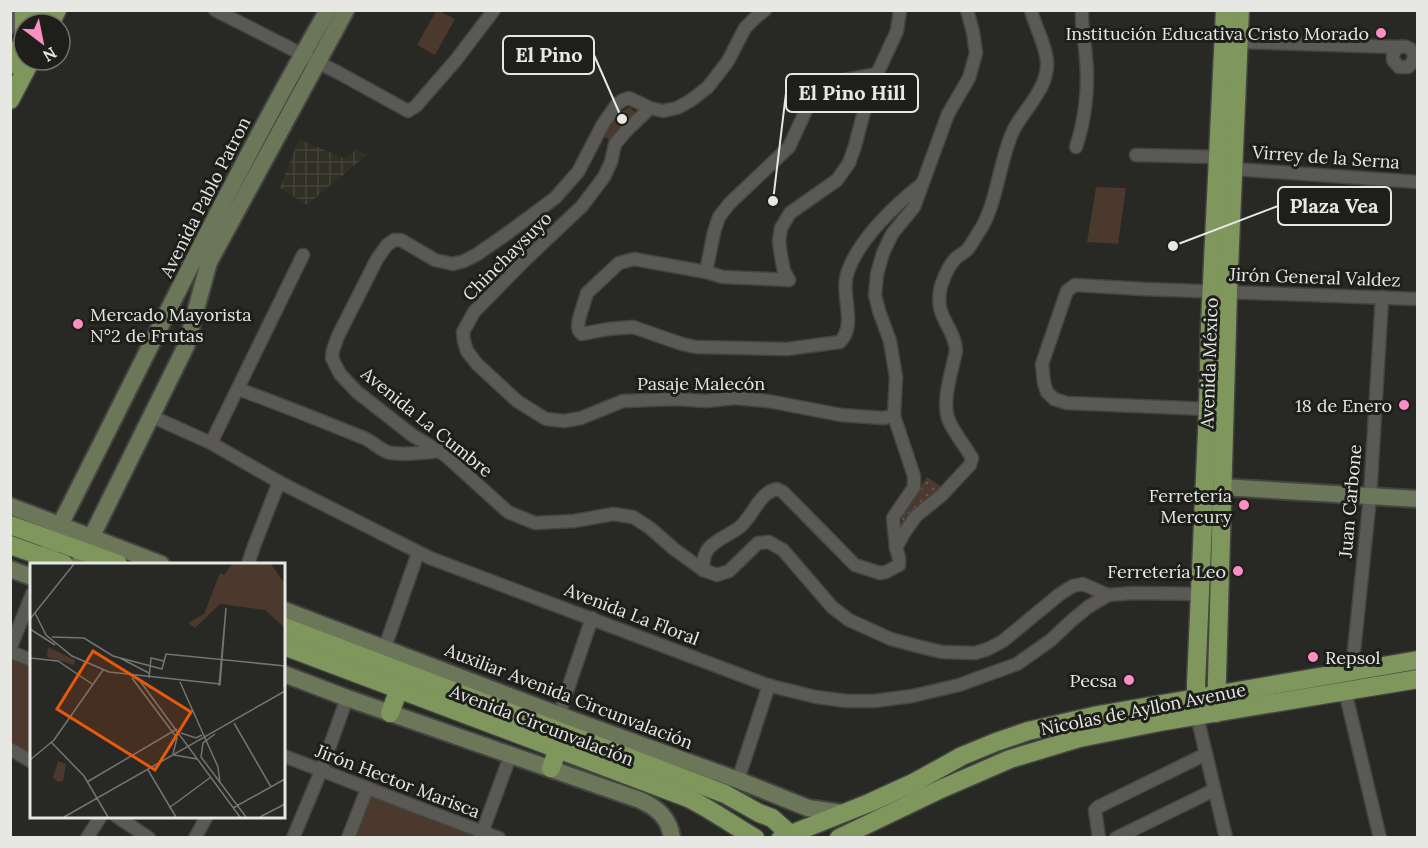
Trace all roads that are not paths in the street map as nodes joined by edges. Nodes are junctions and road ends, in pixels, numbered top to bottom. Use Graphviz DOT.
graph roads {
  1 [pos="22,10"];
  2 [pos="215,10"];
  3 [pos="328,10"];
  4 [pos="346,10"];
  5 [pos="494,10"];
  6 [pos="765,10"];
  7 [pos="900,10"];
  8 [pos="967,10"];
  9 [pos="1032,10"];
  10 [pos="1082,10"];
  11 [pos="1225,10"];
  12 [pos="1240,10"];
  13 [pos="10,28"];
  14 [pos="1239,42"];
  15 [pos="1398,47"];
  16 [pos="302,55"];
  17 [pos="318,63"];
  18 [pos="25,72"];
  19 [pos="878,74"];
  20 [pos="10,100"];
  21 [pos="650,108"];
  22 [pos="1076,147"];
  23 [pos="1136,155"];
  24 [pos="1218,157"];
  25 [pos="1233,169"];
  26 [pos="1418,182"];
  27 [pos="922,184"];
  28 [pos="303,255"];
  29 [pos="706,272"];
  30 [pos="1220,291"];
  31 [pos="1382,297"];
  32 [pos="1418,299"];
  33 [pos="238,389"];
  34 [pos="1208,409"];
  35 [pos="151,416"];
  36 [pos="894,417"];
  37 [pos="546,420"];
  38 [pos="211,443"];
  39 [pos="439,451"];
  40 [pos="279,482"];
  41 [pos="1221,487"];
  42 [pos="1370,497"];
  43 [pos="1418,499"];
  44 [pos="10,506"];
  45 [pos="10,525"];
  46 [pos="56,532"];
  47 [pos="10,545"];
  48 [pos="896,548"];
  49 [pos="84,551"];
  50 [pos="418,553"];
  51 [pos="45,561"];
  52 [pos="115,563"];
  53 [pos="155,563"];
  54 [pos="249,563"];
  55 [pos="10,569"];
  56 [pos="704,570"];
  57 [pos="30,576"];
  58 [pos="1200,594"];
  59 [pos="1108,595"];
  60 [pos="30,599"];
  61 [pos="285,610"];
  62 [pos="592,618"];
  63 [pos="285,627"];
  64 [pos="285,646"];
  65 [pos="385,647"];
  66 [pos="10,650"];
  67 [pos="30,659"];
  68 [pos="1418,660"];
  69 [pos="1352,670"];
  70 [pos="285,674"];
  71 [pos="1418,679"];
  72 [pos="769,685"];
  73 [pos="399,689"];
  74 [pos="1345,691"];
  75 [pos="1216,694"];
  76 [pos="347,698"];
  77 [pos="1196,698"];
  78 [pos="390,713"];
  79 [pos="1216,713"];
  80 [pos="559,715"];
  81 [pos="1197,716"];
  82 [pos="10,749"];
  83 [pos="558,749"];
  84 [pos="511,754"];
  85 [pos="1206,754"];
  86 [pos="285,756"];
  87 [pos="30,761"];
  88 [pos="551,768"];
  89 [pos="321,771"];
  90 [pos="738,780"];
  91 [pos="368,789"];
  92 [pos="1214,790"];
  93 [pos="843,813"];
  94 [pos="100,818"];
  95 [pos="119,818"];
  96 [pos="206,818"];
  97 [pos="481,835"];
  98 [pos="788,836"];
  99 [pos="87,837"];
  100 [pos="148,837"];
  101 [pos="195,837"];
  102 [pos="293,837"];
  103 [pos="348,837"];
  104 [pos="499,837"];
  105 [pos="672,837"];
  106 [pos="755,837"];
  107 [pos="839,837"];
  108 [pos="1099,837"];
  109 [pos="1116,837"];
  110 [pos="1226,837"];
  111 [pos="1380,837"];
  1 -- 13 [label="street"];
  2 -- 16 [label="street"];
  3 -- 16 [label="street, Avenida Pablo Patron"];
  4 -- 17 [label="street, Avenida Pablo Patron"];
  5 -- 17 [label="street"];
  6 -- 21 [label="street"];
  7 -- 19 [label="street"];
  8 -- 27 [label="street"];
  9 -- 48 [label="street"];
  10 -- 22 [label="street"];
  11 -- 24 [label="main road, Avenida México"];
  12 -- 14 [label="main road, Avenida México"];
  14 -- 15 [label="street"];
  14 -- 25 [label="main road, Avenida México"];
  16 -- 17 [label="street"];
  16 -- 46 [label="street, Avenida Pablo Patron"];
  17 -- 35 [label="street, Avenida Pablo Patron"];
  18 -- 20 [label="main road"];
  19 -- 29 [label="street"];
  19 -- 29 [label="street"];
  21 -- 37 [label="street, Chinchaysuyo"];
  21 -- 39 [label="street, Avenida La Cumbre"];
  23 -- 24 [label="street"];
  24 -- 30 [label="main road, Avenida México"];
  25 -- 26 [label="street, Virrey de la Serna"];
  25 -- 30 [label="main road, Avenida México"];
  27 -- 29 [label="street"];
  27 -- 36 [label="street"];
  28 -- 33 [label="street"];
  30 -- 31 [label="street, Jirón General Valdez"];
  30 -- 34 [label="main road, Avenida México"];
  30 -- 34 [label="street, Jirón General Valdez"];
  30 -- 41 [label="main road, Avenida México"];
  31 -- 32 [label="street, Jirón General Valdez"];
  31 -- 42 [label="street, Juan Carbone"];
  33 -- 38 [label="street"];
  33 -- 39 [label="street"];
  34 -- 58 [label="main road, Avenida México"];
  35 -- 38 [label="street, Avenida La Floral"];
  35 -- 49 [label="street, Avenida Pablo Patron"];
  36 -- 37 [label="street, Pasaje Malecón"];
  36 -- 48 [label="street"];
  38 -- 40 [label="street, Avenida La Floral"];
  39 -- 56 [label="street, Avenida La Cumbre"];
  40 -- 50 [label="street, Avenida La Floral"];
  40 -- 54 [label="street"];
  41 -- 42 [label="street"];
  41 -- 75 [label="main road, Avenida México"];
  42 -- 43 [label="street"];
  42 -- 69 [label="street, Juan Carbone"];
  44 -- 46 [label="street"];
  45 -- 46 [label="main road"];
  46 -- 49 [label="main road"];
  46 -- 51 [label="street, Avenida Pablo Patron"];
  47 -- 51 [label="main road"];
  48 -- 56 [label="street"];
  49 -- 52 [label="main road"];
  49 -- 53 [label="street"];
  50 -- 62 [label="street, Avenida La Floral"];
  50 -- 65 [label="street"];
  55 -- 57 [label="street"];
  56 -- 59 [label="street"];
  58 -- 59 [label="street"];
  58 -- 77 [label="main road, Avenida México"];
  59 -- 72 [label="street, Avenida La Floral"];
  60 -- 66 [label="street"];
  61 -- 65 [label="street, Auxiliar Avenida Circunvalación"];
  62 -- 72 [label="street, Avenida La Floral"];
  62 -- 80 [label="street"];
  63 -- 98 [label="main road, Avenida Circunvalación"];
  64 -- 73 [label="main road, Avenida Circunvalación"];
  65 -- 80 [label="street, Auxiliar Avenida Circunvalación"];
  66 -- 67 [label="street"];
  68 -- 69 [label="main road, Nicolas de Ayllon Avenue"];
  69 -- 75 [label="main road, Nicolas de Ayllon Avenue"];
  70 -- 76 [label="street"];
  71 -- 74 [label="main road, Nicolas de Ayllon Avenue"];
  72 -- 90 [label="street"];
  73 -- 78 [label="main road"];
  73 -- 83 [label="main road, Avenida Circunvalación"];
  74 -- 79 [label="main road, Nicolas de Ayllon Avenue"];
  74 -- 111 [label="street"];
  75 -- 77 [label="main road, Nicolas de Ayllon Avenue"];
  75 -- 79 [label="main road, Avenida México"];
  76 -- 78 [label="street"];
  76 -- 89 [label="street"];
  77 -- 81 [label="main road, Avenida México"];
  77 -- 93 [label="main road, Nicolas de Ayllon Avenue"];
  78 -- 84 [label="street"];
  79 -- 81 [label="main road, Nicolas de Ayllon Avenue"];
  80 -- 90 [label="street, Auxiliar Avenida Circunvalación"];
  81 -- 85 [label="street"];
  81 -- 107 [label="main road, Nicolas de Ayllon Avenue"];
  82 -- 87 [label="street"];
  83 -- 88 [label="main road"];
  83 -- 106 [label="main road, Avenida Circunvalación"];
  84 -- 88 [label="street"];
  84 -- 97 [label="street"];
  85 -- 92 [label="street"];
  85 -- 108 [label="street"];
  86 -- 89 [label="street, Jirón Hector Marisca"];
  88 -- 105 [label="street"];
  89 -- 91 [label="street, Jirón Hector Marisca"];
  89 -- 102 [label="street"];
  90 -- 93 [label="street, Auxiliar Avenida Circunvalación"];
  91 -- 97 [label="street, Jirón Hector Marisca"];
  91 -- 103 [label="street"];
  92 -- 109 [label="street"];
  92 -- 110 [label="street"];
  93 -- 98 [label="main road, Nicolas de Ayllon Avenue"];
  94 -- 99 [label="street"];
  95 -- 100 [label="street"];
  96 -- 101 [label="street"];
  97 -- 104 [label="street, Jirón Hector Marisca"];
}
